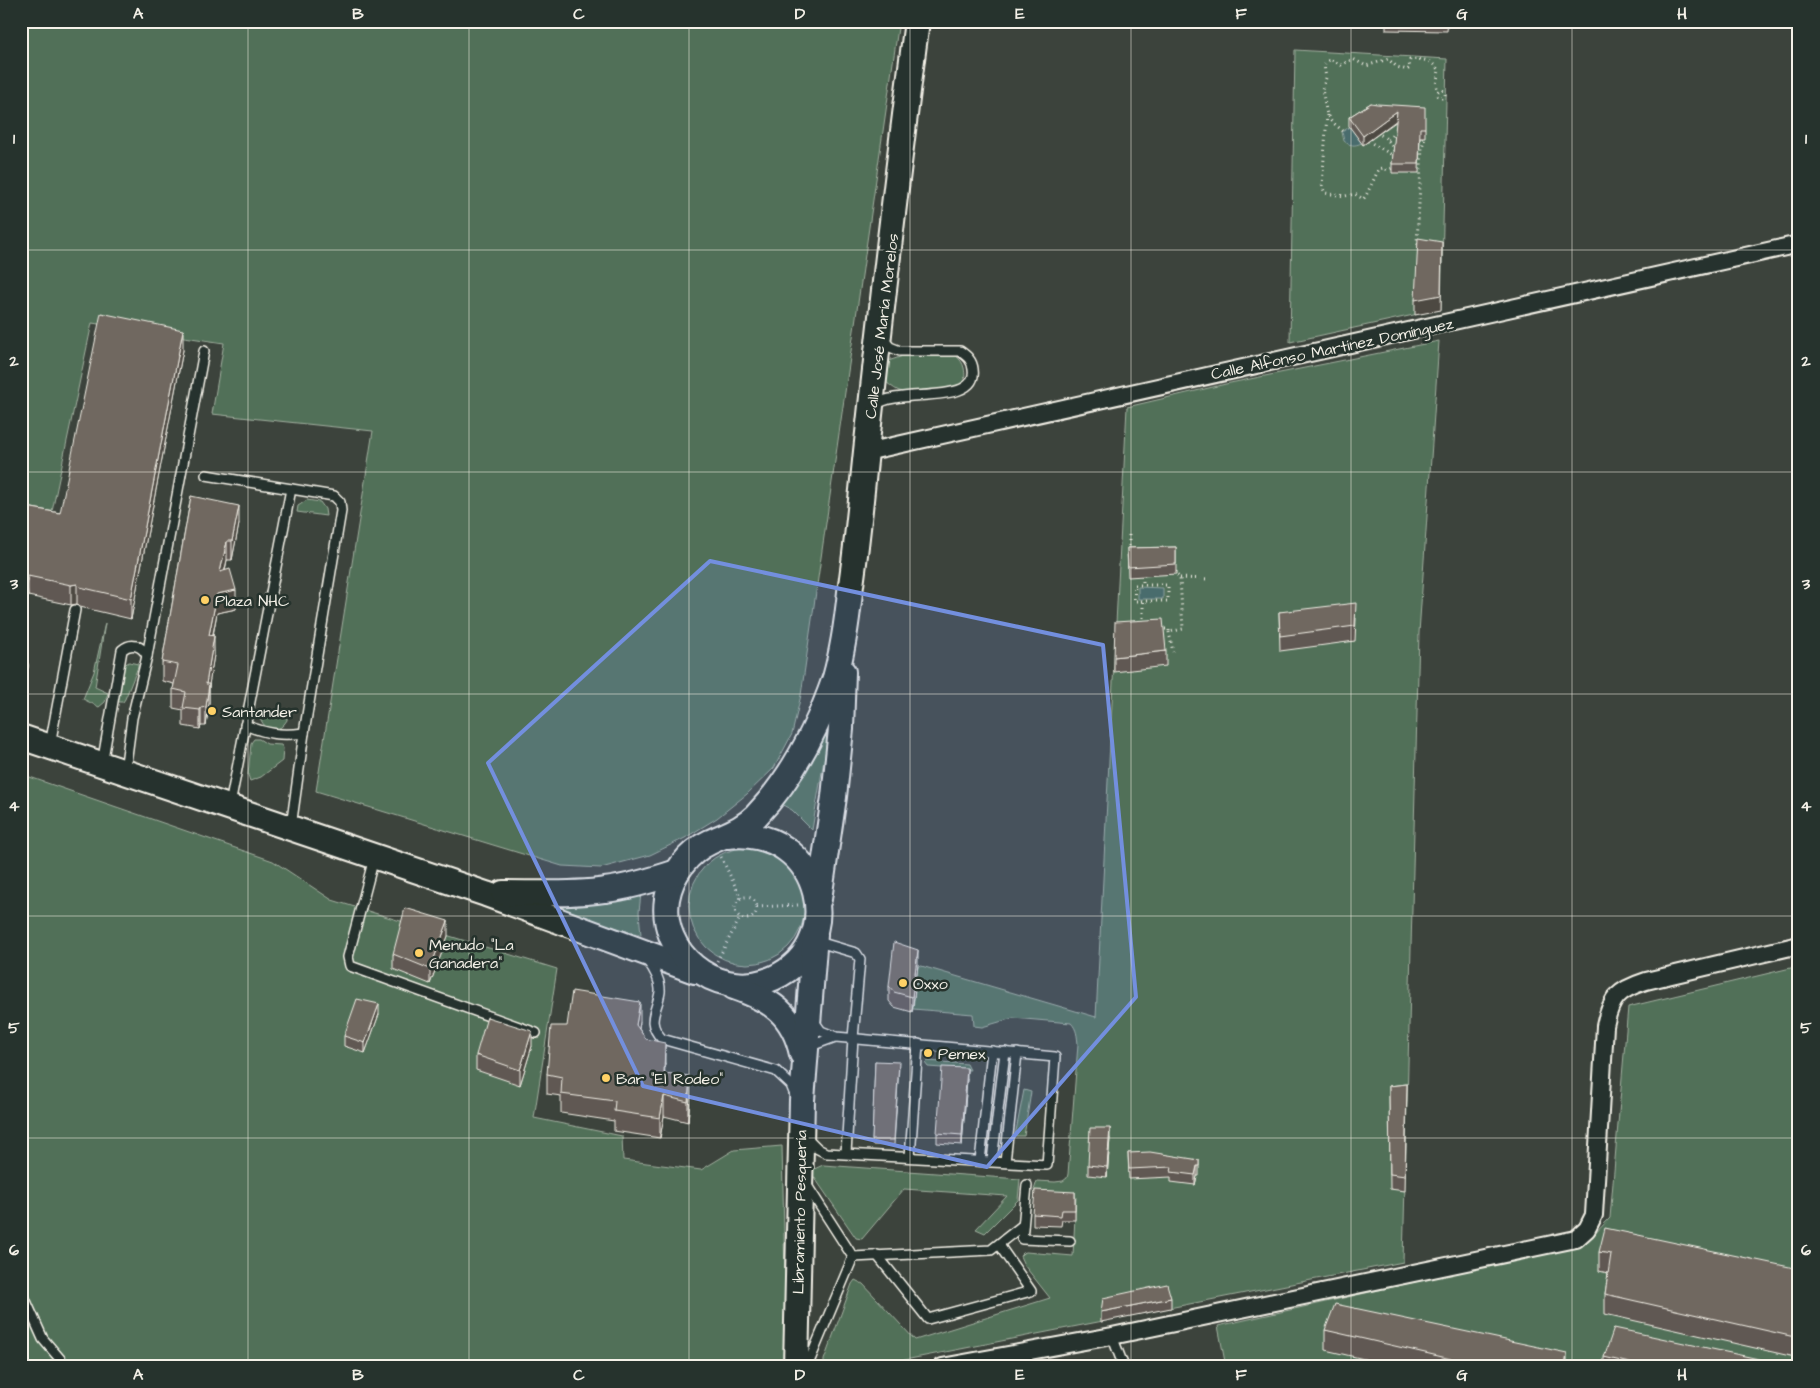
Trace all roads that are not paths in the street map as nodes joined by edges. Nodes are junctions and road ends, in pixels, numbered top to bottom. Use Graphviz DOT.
graph roads {
  1 [pos="396,21"];
  2 [pos="400,21"];
  3 [pos="917,21"];
  4 [pos="1799,244"];
  5 [pos="880,333"];
  6 [pos="204,351"];
  7 [pos="870,411"];
  8 [pos="866,452"];
  9 [pos="206,475"];
  10 [pos="291,489"];
  11 [pos="75,610"];
  12 [pos="845,630"];
  13 [pos="150,637"];
  14 [pos="138,646"];
  15 [pos="147,656"];
  16 [pos="245,725"];
  17 [pos="304,733"];
  18 [pos="21,737"];
  19 [pos="50,746"];
  20 [pos="102,764"];
  21 [pos="125,772"];
  22 [pos="230,807"];
  23 [pos="291,827"];
  24 [pos="719,839"];
  25 [pos="374,855"];
  26 [pos="677,872"];
  27 [pos="486,894"];
  28 [pos="817,918"];
  29 [pos="1799,945"];
  30 [pos="636,949"];
  31 [pos="710,977"];
  32 [pos="809,1007"];
  33 [pos="536,1033"];
  34 [pos="836,1037"];
  35 [pos="853,1038"];
  36 [pos="918,1044"];
  37 [pos="992,1051"];
  38 [pos="1005,1052"];
  39 [pos="1017,1053"];
  40 [pos="804,1064"];
  41 [pos="801,1125"];
  42 [pos="830,1153"];
  43 [pos="846,1153"];
  44 [pos="910,1157"];
  45 [pos="980,1161"];
  46 [pos="992,1162"];
  47 [pos="1005,1162"];
  48 [pos="808,1164"];
  49 [pos="1028,1185"];
  50 [pos="1024,1225"];
  51 [pos="1070,1241"];
  52 [pos="999,1244"];
  53 [pos="877,1256"];
  54 [pos="853,1257"];
  55 [pos="21,1290"];
  56 [pos="1112,1336"];
  57 [pos="67,1367"];
  58 [pos="796,1367"];
  59 [pos="807,1367"];
  60 [pos="942,1367"];
  61 [pos="1124,1367"];
  1 -- 2 [label="lane"];
  3 -- 5 [label="main road, Calle José María Morelos"];
  4 -- 8 [label="street, Calle Alfonso Martínez Domínguez"];
  5 -- 7 [label="main road, Calle José María Morelos"];
  5 -- 7 [label="lane"];
  6 -- 13 [label="lane"];
  7 -- 8 [label="main road, Calle José María Morelos"];
  8 -- 12 [label="main road, Calle José María Morelos"];
  9 -- 10 [label="lane"];
  10 -- 16 [label="lane"];
  10 -- 17 [label="lane"];
  11 -- 19 [label="lane"];
  12 -- 24 [label="main road"];
  12 -- 28 [label="main road"];
  13 -- 14 [label="lane"];
  13 -- 15 [label="lane"];
  14 -- 15 [label="lane"];
  14 -- 20 [label="lane"];
  15 -- 21 [label="lane"];
  16 -- 17 [label="lane"];
  16 -- 22 [label="lane"];
  17 -- 23 [label="lane"];
  18 -- 19 [label="main road"];
  19 -- 20 [label="main road"];
  20 -- 21 [label="main road"];
  21 -- 22 [label="main road"];
  22 -- 23 [label="main road"];
  23 -- 25 [label="main road"];
  24 -- 26 [label="main road"];
  24 -- 28 [label="main road"];
  25 -- 27 [label="main road"];
  25 -- 33 [label="lane"];
  26 -- 27 [label="main road"];
  26 -- 31 [label="main road"];
  27 -- 30 [label="main road"];
  28 -- 31 [label="main road"];
  28 -- 32 [label="main road"];
  28 -- 35 [label="lane"];
  29 -- 56 [label="street"];
  30 -- 31 [label="main road"];
  30 -- 41 [label="lane"];
  31 -- 40 [label="main road"];
  32 -- 34 [label="lane"];
  32 -- 40 [label="main road"];
  34 -- 35 [label="lane"];
  34 -- 40 [label="lane"];
  35 -- 36 [label="lane"];
  35 -- 43 [label="lane"];
  36 -- 37 [label="lane"];
  36 -- 44 [label="lane"];
  37 -- 38 [label="lane"];
  37 -- 45 [label="lane"];
  38 -- 39 [label="lane"];
  38 -- 46 [label="lane"];
  39 -- 47 [label="lane"];
  39 -- 47 [label="lane"];
  40 -- 41 [label="main road, Libramiento Pesquería"];
  41 -- 42 [label="lane"];
  41 -- 48 [label="main road, Libramiento Pesquería"];
  42 -- 43 [label="lane"];
  42 -- 48 [label="lane"];
  43 -- 44 [label="lane"];
  44 -- 45 [label="lane"];
  45 -- 46 [label="lane"];
  46 -- 47 [label="lane"];
  48 -- 54 [label="lane"];
  48 -- 58 [label="main road, Libramiento Pesquería"];
  49 -- 50 [label="lane"];
  50 -- 51 [label="lane"];
  50 -- 52 [label="lane"];
  52 -- 53 [label="lane"];
  52 -- 53 [label="lane"];
  53 -- 54 [label="lane"];
  54 -- 59 [label="lane"];
  55 -- 57 [label="lane"];
  56 -- 60 [label="street"];
  56 -- 61 [label="lane"];
}
